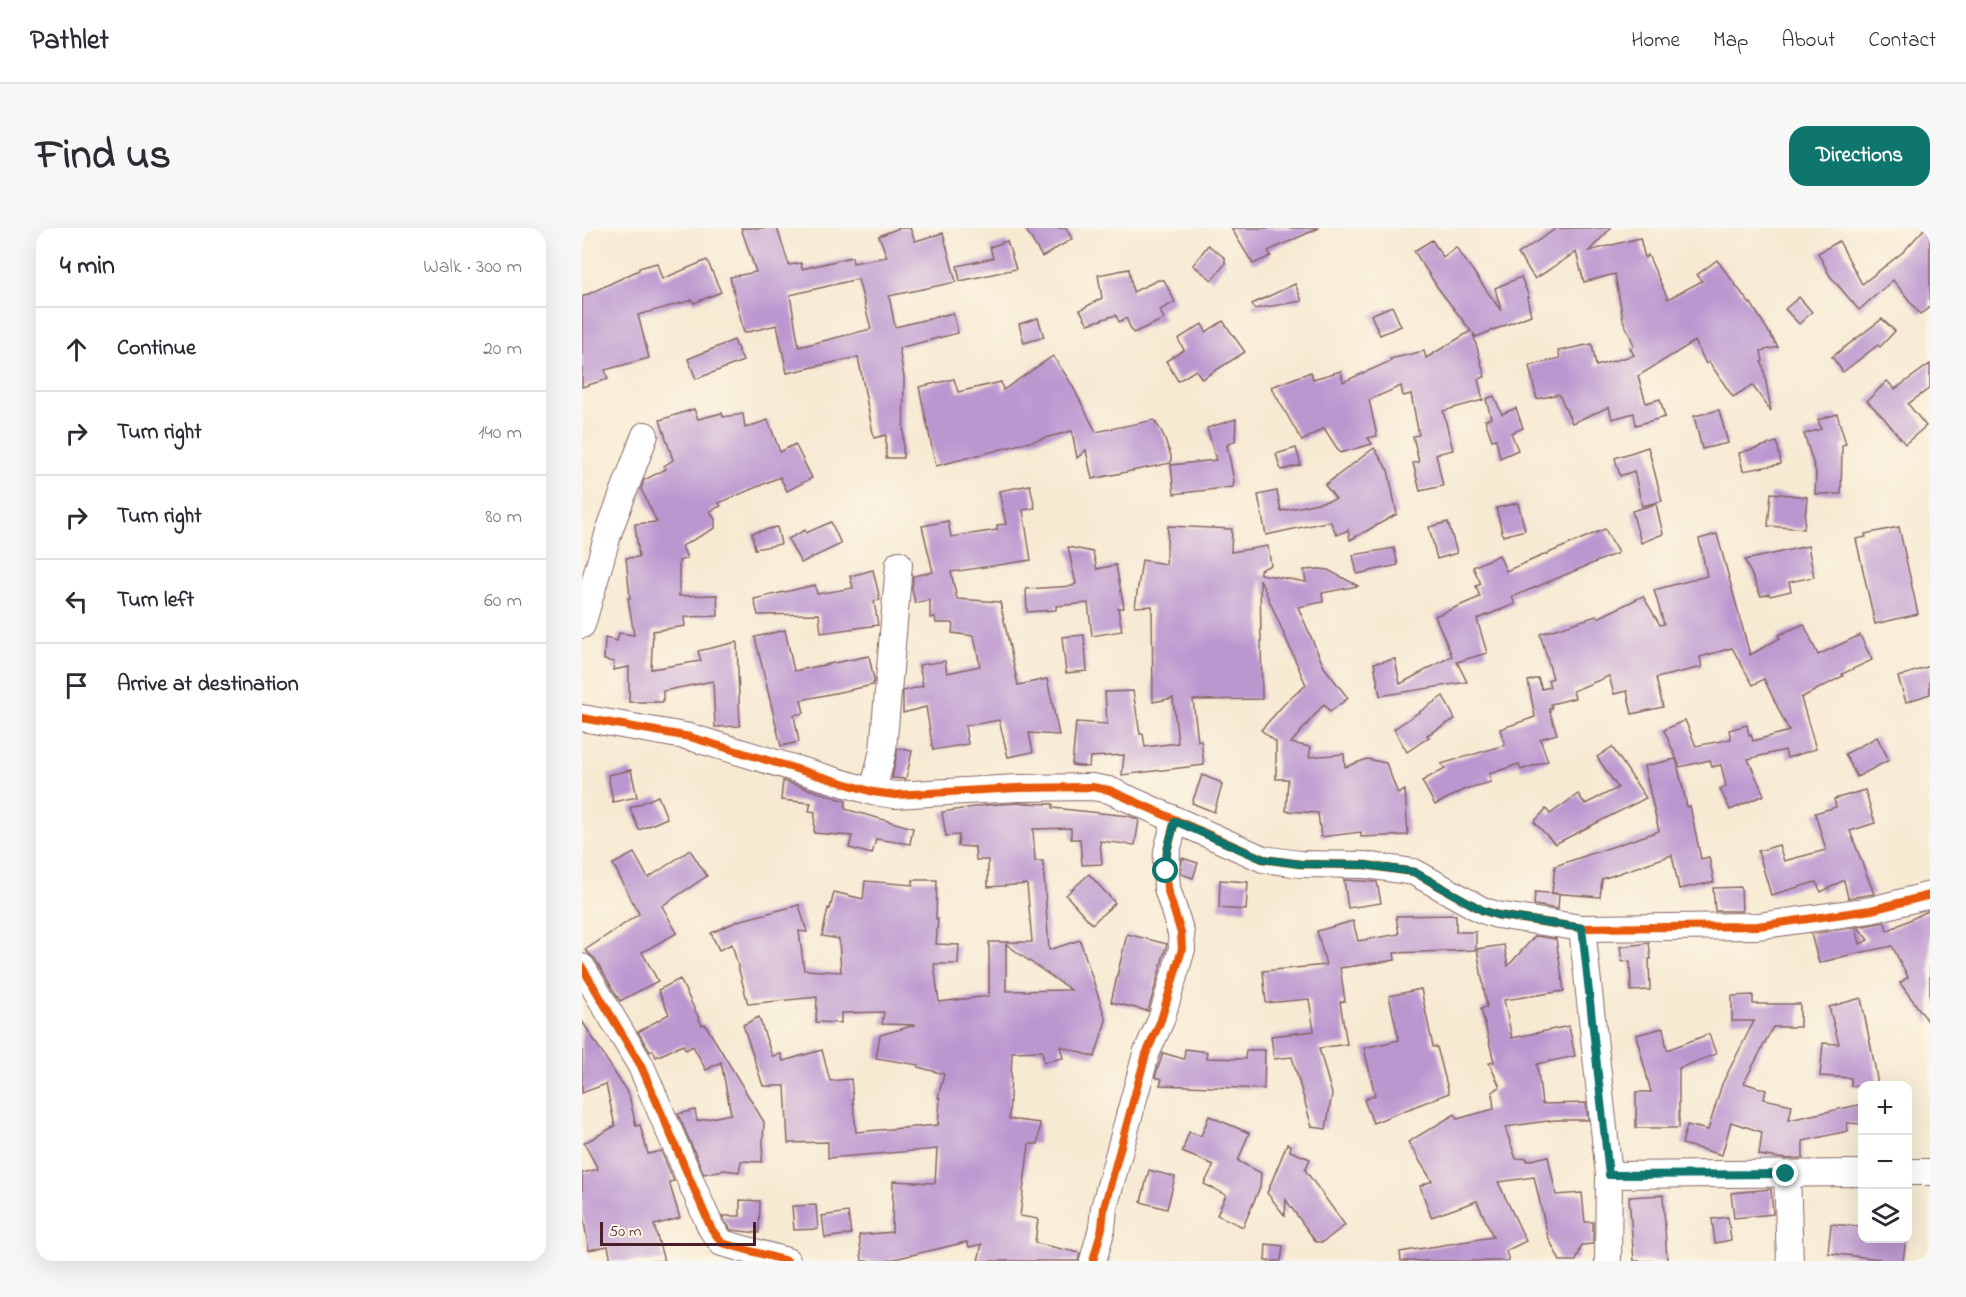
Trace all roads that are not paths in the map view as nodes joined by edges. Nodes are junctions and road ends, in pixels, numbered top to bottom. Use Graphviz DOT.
graph roads {
  1 [pos="645,435"];
  2 [pos="899,564"];
  3 [pos="582,625"];
  4 [pos="582,718"];
  5 [pos="873,792"];
  6 [pos="1175,821"];
  7 [pos="1930,895"];
  8 [pos="1582,928"];
  9 [pos="582,968"];
  10 [pos="1912,1172"];
  11 [pos="1930,1172"];
  12 [pos="1858,1173"];
  13 [pos="1786,1174"];
  14 [pos="1609,1175"];
  15 [pos="787,1261"];
  16 [pos="1093,1261"];
  17 [pos="1608,1261"];
  18 [pos="1790,1261"];
  1 -- 3 [label="street"];
  2 -- 5 [label="street"];
  4 -- 5 [label="street"];
  5 -- 6 [label="street"];
  6 -- 8 [label="street"];
  6 -- 16 [label="street"];
  7 -- 8 [label="street"];
  8 -- 14 [label="street"];
  9 -- 15 [label="street"];
  10 -- 11 [label="street"];
  12 -- 13 [label="street"];
  13 -- 14 [label="street"];
  13 -- 18 [label="street"];
  14 -- 17 [label="street"];
}
